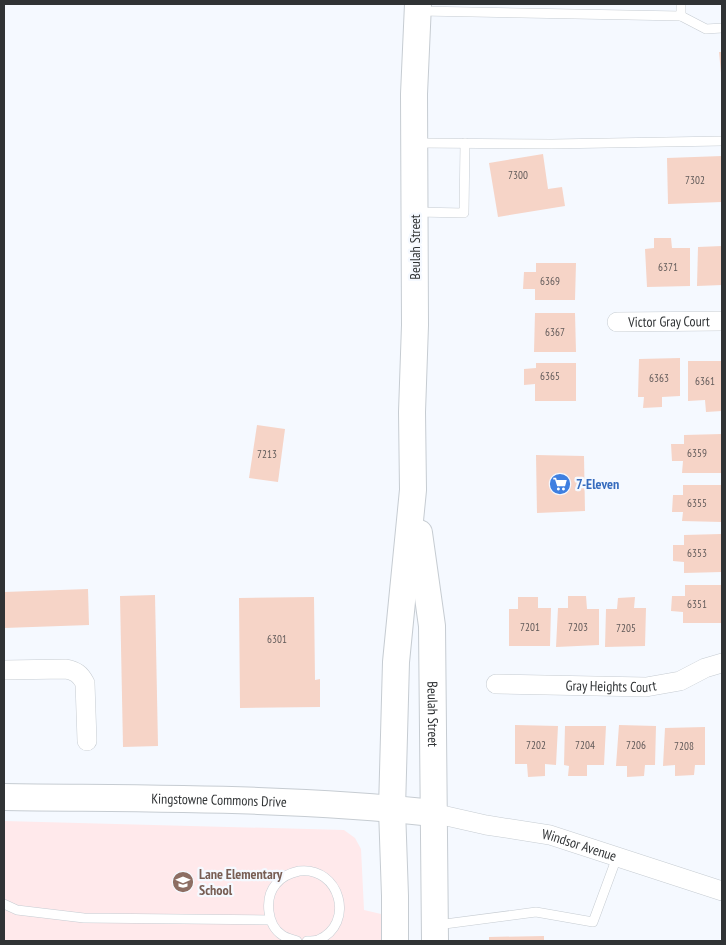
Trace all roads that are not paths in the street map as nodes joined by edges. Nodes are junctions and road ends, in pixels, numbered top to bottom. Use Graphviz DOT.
graph roads {
  1 [pos="680,4"];
  2 [pos="418,7"];
  3 [pos="680,16"];
  4 [pos="722,28"];
  5 [pos="722,141"];
  6 [pos="414,143"];
  7 [pos="465,143"];
  8 [pos="414,212"];
  9 [pos="722,321"];
  10 [pos="617,322"];
  11 [pos="413,490"];
  12 [pos="722,663"];
  13 [pos="4,670"];
  14 [pos="496,684"];
  15 [pos="87,742"];
  16 [pos="4,797"];
  17 [pos="392,809"];
  18 [pos="433,813"];
  19 [pos="617,857"];
  20 [pos="722,891"];
  21 [pos="4,904"];
  22 [pos="270,920"];
  23 [pos="435,933"];
  24 [pos="297,941"];
  25 [pos="306,941"];
  26 [pos="395,941"];
  1 -- 3 [label="lane"];
  2 -- 3 [label="lane"];
  2 -- 6 [label="main road, Beulah Street"];
  3 -- 4 [label="lane"];
  5 -- 7 [label="lane"];
  6 -- 7 [label="lane"];
  6 -- 8 [label="main road, Beulah Street"];
  7 -- 8 [label="lane"];
  8 -- 11 [label="main road, Beulah Street"];
  9 -- 10 [label="street, Victor Gray Court"];
  11 -- 17 [label="main road, Beulah Street"];
  11 -- 18 [label="main road, Beulah Street"];
  12 -- 14 [label="street, Gray Heights Court"];
  13 -- 15 [label="street"];
  16 -- 17 [label="main road, Kingstowne Commons Drive"];
  17 -- 18 [label="main road, Kingstowne Commons Drive"];
  17 -- 26 [label="main road, Beulah Street"];
  18 -- 19 [label="street, Windsor Avenue"];
  18 -- 23 [label="main road, Beulah Street"];
  19 -- 20 [label="street, Windsor Avenue"];
  19 -- 23 [label="lane"];
  21 -- 22 [label="lane"];
  22 -- 24 [label="lane"];
  22 -- 25 [label="lane"];
}
